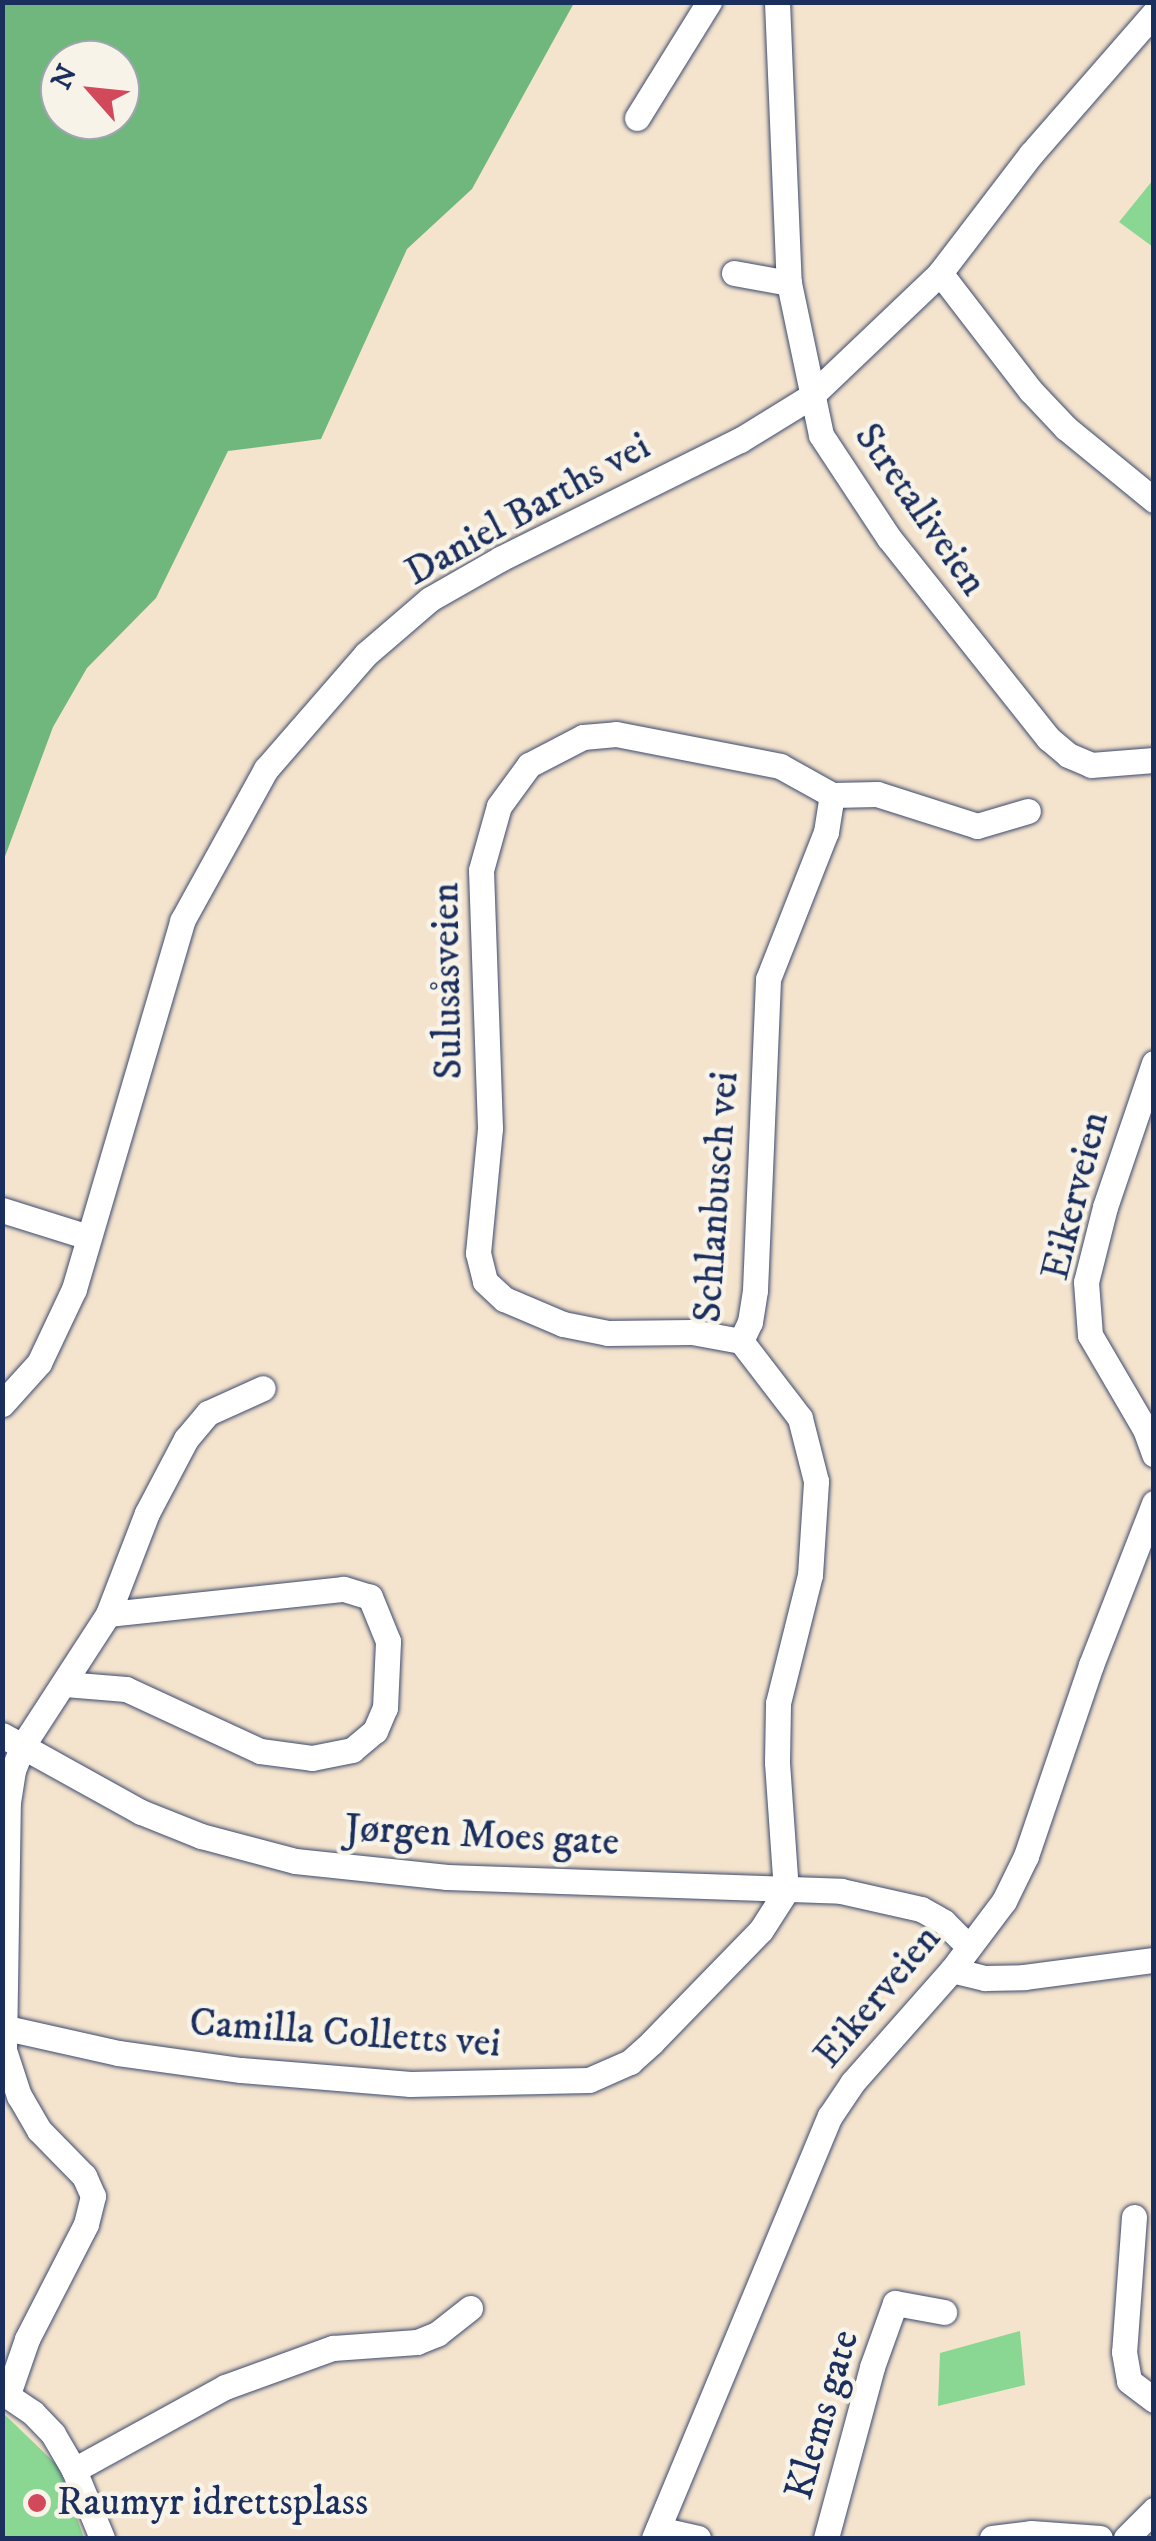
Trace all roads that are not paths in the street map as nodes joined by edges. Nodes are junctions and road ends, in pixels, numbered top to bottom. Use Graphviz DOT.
graph roads {
  1 [pos="709,2"];
  2 [pos="777,2"];
  3 [pos="1154,13"];
  4 [pos="638,118"];
  5 [pos="734,273"];
  6 [pos="940,273"];
  7 [pos="790,283"];
  8 [pos="810,397"];
  9 [pos="1154,500"];
  10 [pos="1154,760"];
  11 [pos="832,795"];
  12 [pos="1028,811"];
  13 [pos="1154,1063"];
  14 [pos="2,1210"];
  15 [pos="88,1237"];
  16 [pos="741,1341"];
  17 [pos="263,1388"];
  18 [pos="2,1404"];
  19 [pos="1154,1454"];
  20 [pos="1154,1503"];
  21 [pos="108,1614"];
  22 [pos="65,1684"];
  23 [pos="13,1740"];
  24 [pos="786,1890"];
  25 [pos="969,1948"];
  26 [pos="1154,1960"];
  27 [pos="952,1970"];
  28 [pos="4,2027"];
  29 [pos="1134,2217"];
  30 [pos="470,2308"];
  31 [pos="944,2312"];
  32 [pos="5,2393"];
  33 [pos="1154,2400"];
  34 [pos="74,2470"];
  35 [pos="1154,2510"];
  36 [pos="656,2534"];
  37 [pos="102,2538"];
  38 [pos="698,2538"];
  39 [pos="826,2538"];
  40 [pos="992,2538"];
  41 [pos="1100,2538"];
  42 [pos="1126,2538"];
  1 -- 4 [label="street"];
  2 -- 7 [label="street, Stretaliveien"];
  3 -- 6 [label="street, Daniel Barths vei"];
  5 -- 7 [label="street"];
  6 -- 8 [label="street, Daniel Barths vei"];
  6 -- 9 [label="street"];
  7 -- 8 [label="street, Stretaliveien"];
  8 -- 10 [label="street, Stretaliveien"];
  8 -- 15 [label="street, Daniel Barths vei"];
  11 -- 12 [label="street, Sulusåsveien"];
  11 -- 16 [label="street, Schlanbusch vei"];
  11 -- 16 [label="street, Sulusåsveien"];
  13 -- 19 [label="street, Eikerveien"];
  14 -- 15 [label="street"];
  15 -- 18 [label="street, Daniel Barths vei"];
  16 -- 24 [label="street, Schlanbusch vei"];
  17 -- 21 [label="street"];
  20 -- 25 [label="street, Eikerveien"];
  21 -- 22 [label="street"];
  21 -- 22 [label="street"];
  22 -- 23 [label="street"];
  23 -- 24 [label="street, Jørgen Moes gate"];
  23 -- 28 [label="street"];
  24 -- 25 [label="street, Jørgen Moes gate"];
  24 -- 28 [label="street, Camilla Colletts vei"];
  25 -- 27 [label="street, Eikerveien"];
  26 -- 27 [label="street"];
  27 -- 36 [label="street, Eikerveien"];
  28 -- 32 [label="street"];
  29 -- 33 [label="street"];
  30 -- 34 [label="street"];
  31 -- 39 [label="street, Klems gate"];
  32 -- 34 [label="street"];
  34 -- 37 [label="street"];
  35 -- 42 [label="street"];
  36 -- 38 [label="street"];
  40 -- 41 [label="street"];
}
